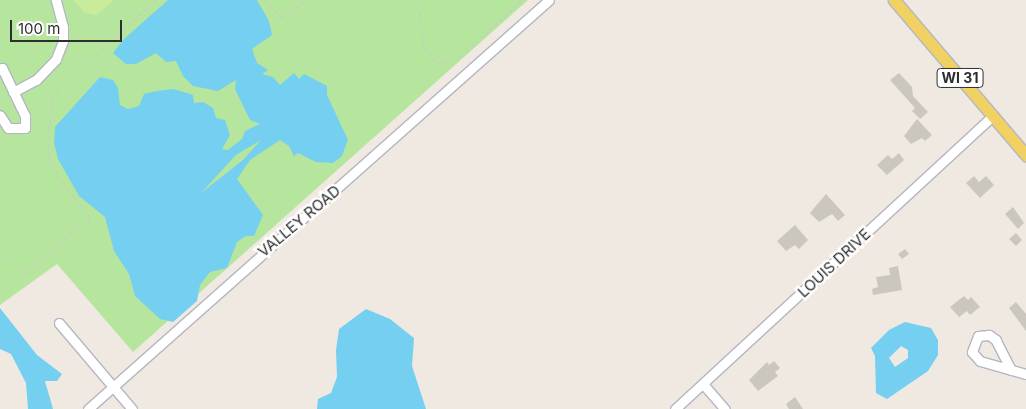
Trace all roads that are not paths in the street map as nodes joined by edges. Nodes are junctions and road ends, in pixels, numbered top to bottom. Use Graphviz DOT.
graph roads {
  1 [pos="56,0"];
  2 [pos="549,0"];
  3 [pos="894,0"];
  4 [pos="0,70"];
  5 [pos="17,90"];
  6 [pos="0,115"];
  7 [pos="993,116"];
  8 [pos="1026,155"];
  9 [pos="59,323"];
  10 [pos="1011,370"];
  11 [pos="1026,374"];
  12 [pos="703,384"];
  13 [pos="114,387"];
  14 [pos="88,409"];
  15 [pos="132,409"];
  16 [pos="675,409"];
  17 [pos="725,409"];
  1 -- 5 [label="street"];
  2 -- 13 [label="street, VALLEY ROAD"];
  3 -- 7 [label="main road, WI 31"];
  4 -- 5 [label="street"];
  5 -- 6 [label="street"];
  7 -- 8 [label="main road, WI 31"];
  7 -- 12 [label="street, LOUIS DRIVE"];
  9 -- 13 [label="street"];
  10 -- 10 [label="street"];
  10 -- 11 [label="street"];
  12 -- 16 [label="street, LOUIS DRIVE"];
  12 -- 17 [label="street"];
  13 -- 14 [label="street, VALLEY ROAD"];
  13 -- 15 [label="street"];
}
